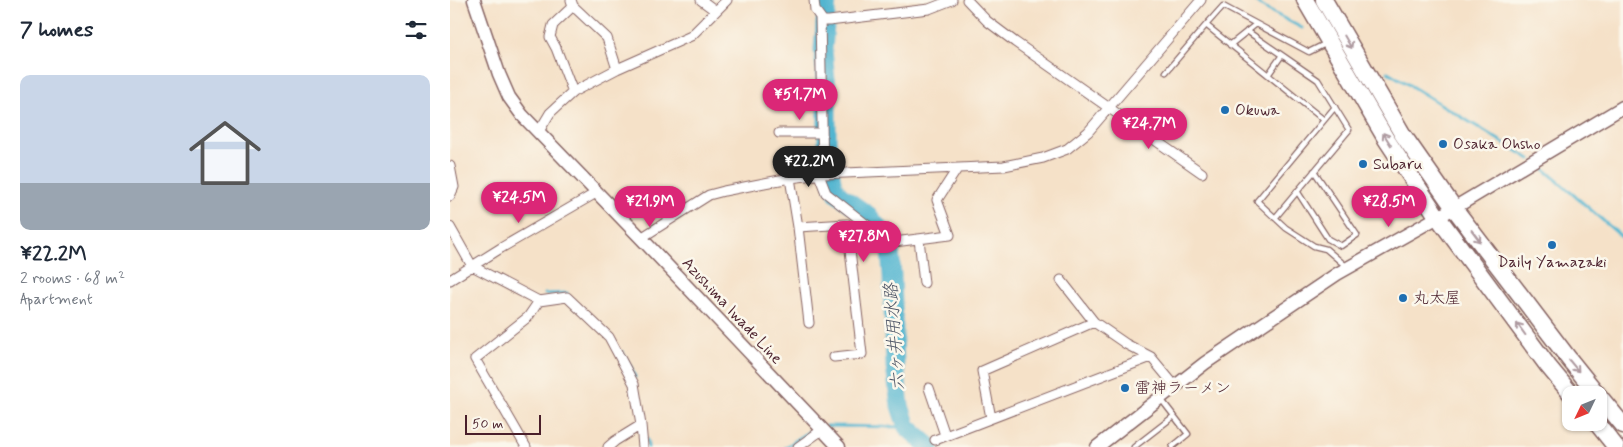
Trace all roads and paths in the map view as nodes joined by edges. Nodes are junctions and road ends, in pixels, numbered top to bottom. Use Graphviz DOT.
graph roads {
  1 [pos="474,0"];
  2 [pos="701,0"];
  3 [pos="727,0"];
  4 [pos="814,0"];
  5 [pos="952,0"];
  6 [pos="967,0"];
  7 [pos="1201,0"];
  8 [pos="1305,0"];
  9 [pos="1324,0"];
  10 [pos="572,3"];
  11 [pos="716,11"];
  12 [pos="820,17"];
  13 [pos="1206,25"];
  14 [pos="1255,25"];
  15 [pos="1247,32"];
  16 [pos="1329,42"];
  17 [pos="1230,45"];
  18 [pos="1282,55"];
  19 [pos="617,70"];
  20 [pos="1166,72"];
  21 [pos="1268,75"];
  22 [pos="573,92"];
  23 [pos="1335,107"];
  24 [pos="1623,107"];
  25 [pos="1109,109"];
  26 [pos="1324,120"];
  27 [pos="538,133"];
  28 [pos="822,133"];
  29 [pos="779,134"];
  30 [pos="450,166"];
  31 [pos="957,169"];
  32 [pos="1314,171"];
  33 [pos="1202,173"];
  34 [pos="825,174"];
  35 [pos="790,178"];
  36 [pos="1297,191"];
  37 [pos="596,193"];
  38 [pos="450,196"];
  39 [pos="1454,208"];
  40 [pos="1438,216"];
  41 [pos="1275,218"];
  42 [pos="450,226"];
  43 [pos="798,227"];
  44 [pos="641,238"];
  45 [pos="919,239"];
  46 [pos="472,266"];
  47 [pos="1348,268"];
  48 [pos="450,280"];
  49 [pos="1061,280"];
  50 [pos="924,283"];
  51 [pos="539,301"];
  52 [pos="1094,322"];
  53 [pos="809,324"];
  54 [pos="834,357"];
  55 [pos="1151,357"];
  56 [pos="1175,386"];
  57 [pos="1565,386"];
  58 [pos="1591,386"];
  59 [pos="929,388"];
  60 [pos="1160,398"];
  61 [pos="1608,407"];
  62 [pos="1174,416"];
  63 [pos="991,418"];
  64 [pos="641,425"];
  65 [pos="1623,425"];
  66 [pos="822,430"];
  67 [pos="1603,431"];
  68 [pos="945,436"];
  69 [pos="935,440"];
  70 [pos="526,447"];
  71 [pos="608,447"];
  72 [pos="643,447"];
  73 [pos="798,447"];
  74 [pos="839,447"];
  75 [pos="1097,447"];
  76 [pos="1134,447"];
  77 [pos="1172,447"];
  78 [pos="1616,447"];
  1 -- 27 [label="street, Azushima Iwade Line"];
  2 -- 11 [label="street"];
  3 -- 11 [label="street"];
  4 -- 12 [label="street"];
  5 -- 12 [label="street"];
  6 -- 25 [label="street"];
  7 -- 25 [label="street"];
  8 -- 16 [label="highway"];
  9 -- 39 [label="highway, one-way"];
  10 -- 19 [label="street"];
  10 -- 22 [label="street"];
  11 -- 19 [label="street"];
  12 -- 28 [label="street"];
  13 -- 14 [label="lane"];
  13 -- 17 [label="lane"];
  13 -- 20 [label="lane"];
  14 -- 15 [label="lane"];
  14 -- 16 [label="lane"];
  15 -- 17 [label="lane"];
  15 -- 18 [label="lane"];
  40 -- 16 [label="highway, one-way"];
  17 -- 21 [label="lane"];
  18 -- 21 [label="lane"];
  18 -- 23 [label="lane"];
  19 -- 22 [label="street"];
  21 -- 26 [label="lane"];
  22 -- 27 [label="street"];
  23 -- 26 [label="lane"];
  23 -- 32 [label="lane"];
  24 -- 39 [label="street"];
  25 -- 31 [label="street"];
  25 -- 33 [label="street"];
  26 -- 41 [label="lane"];
  27 -- 37 [label="street, Azushima Iwade Line"];
  28 -- 29 [label="street"];
  28 -- 34 [label="street"];
  30 -- 38 [label="street"];
  31 -- 34 [label="street"];
  31 -- 45 [label="street"];
  32 -- 36 [label="lane"];
  32 -- 36 [label="lane"];
  34 -- 35 [label="street"];
  34 -- 45 [label="street"];
  35 -- 43 [label="street"];
  35 -- 44 [label="street"];
  36 -- 41 [label="lane"];
  37 -- 44 [label="street, Azushima Iwade Line"];
  37 -- 46 [label="street"];
  39 -- 40 [label="street"];
  39 -- 58 [label="highway, one-way"];
  40 -- 47 [label="street"];
  57 -- 40 [label="highway, one-way"];
  41 -- 47 [label="lane"];
  42 -- 46 [label="street"];
  43 -- 53 [label="street"];
  43 -- 54 [label="street"];
  44 -- 66 [label="street, Azushima Iwade Line"];
  45 -- 50 [label="street"];
  46 -- 48 [label="street"];
  46 -- 51 [label="street"];
  47 -- 56 [label="street"];
  49 -- 52 [label="street"];
  51 -- 64 [label="street"];
  51 -- 70 [label="street"];
  52 -- 55 [label="street"];
  52 -- 63 [label="street"];
  55 -- 56 [label="street"];
  55 -- 63 [label="street"];
  56 -- 60 [label="street"];
  59 -- 68 [label="street"];
  60 -- 62 [label="lane"];
  60 -- 75 [label="street"];
  61 -- 65 [label="highway"];
  62 -- 76 [label="lane"];
  62 -- 77 [label="lane"];
  63 -- 68 [label="street"];
  64 -- 71 [label="street"];
  64 -- 72 [label="street"];
  66 -- 73 [label="street"];
  66 -- 74 [label="street, Azushima Iwade Line"];
  67 -- 78 [label="highway"];
  68 -- 69 [label="street"];
}
